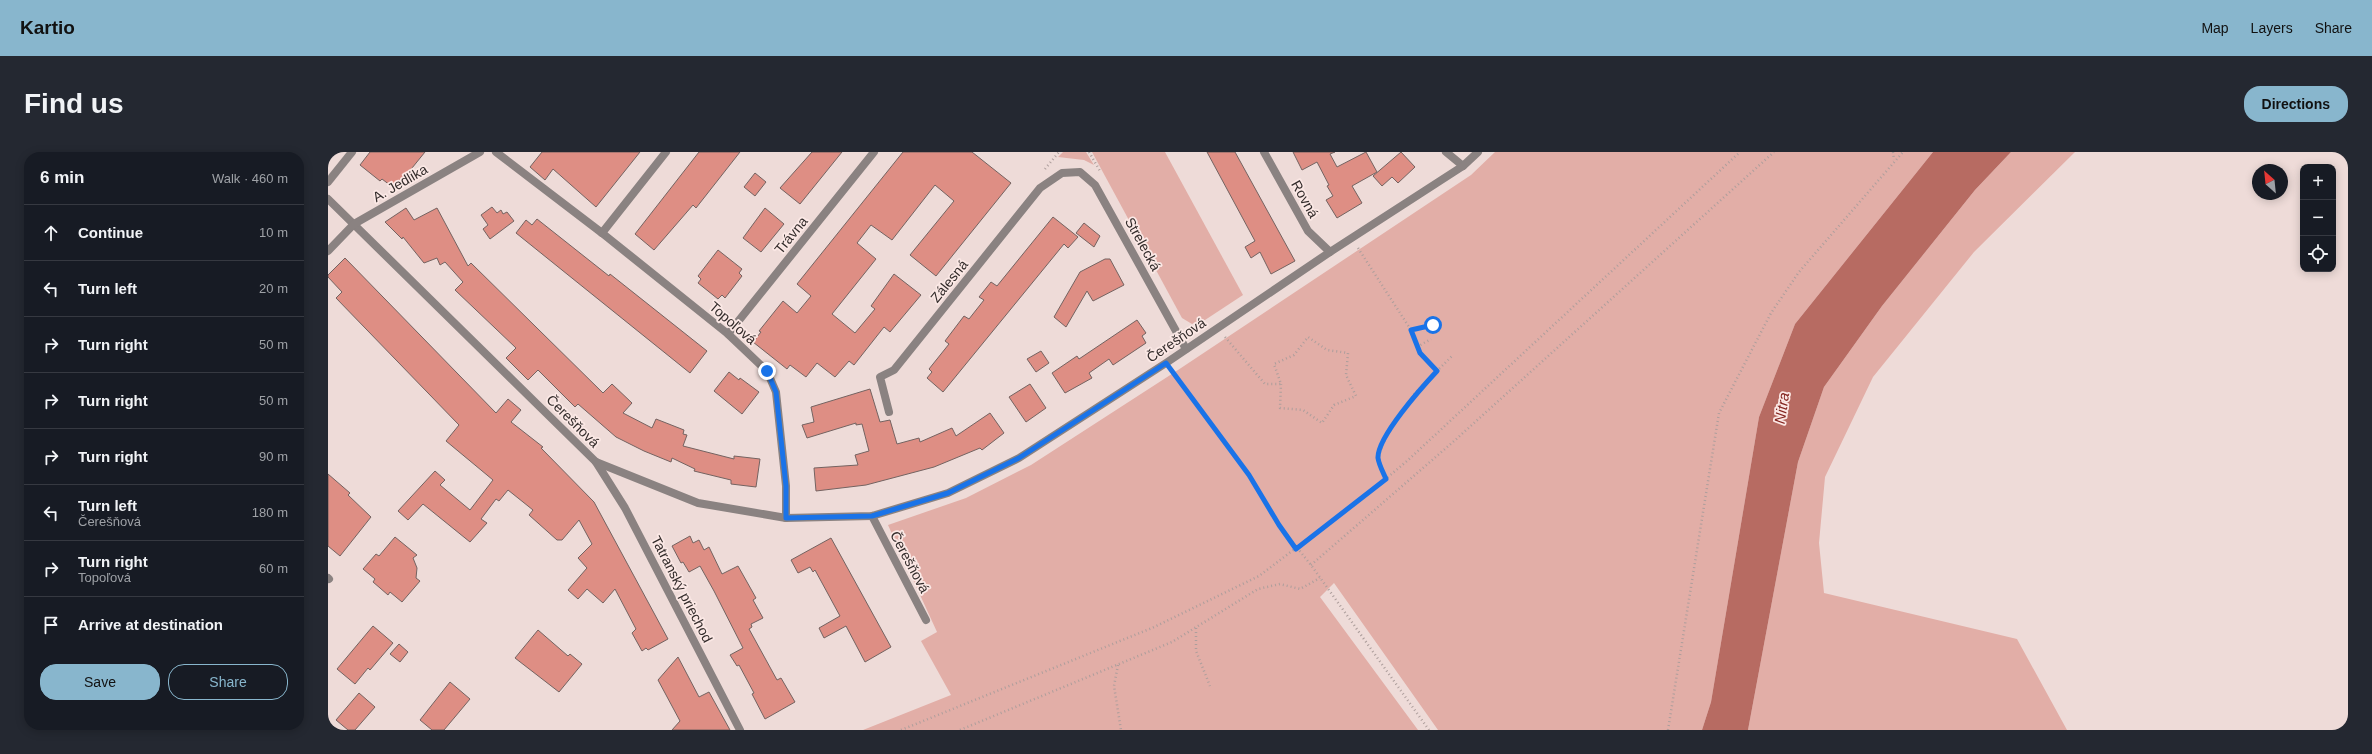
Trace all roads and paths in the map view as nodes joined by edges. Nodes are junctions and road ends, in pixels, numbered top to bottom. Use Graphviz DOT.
graph roads {
  1 [pos="352,152"];
  2 [pos="480,152"];
  3 [pos="496,152"];
  4 [pos="666,152"];
  5 [pos="874,152"];
  6 [pos="1059,152"];
  7 [pos="1089,152"];
  8 [pos="1264,152"];
  9 [pos="1446,152"];
  10 [pos="1478,152"];
  11 [pos="1740,152"];
  12 [pos="1774,152"];
  13 [pos="1893,152"];
  14 [pos="1903,152"];
  15 [pos="1894,160"];
  16 [pos="1463,166"];
  17 [pos="1045,169"];
  18 [pos="1100,171"];
  19 [pos="1062,173"];
  20 [pos="328,182"];
  21 [pos="328,198"];
  22 [pos="354,224"];
  23 [pos="602,233"];
  24 [pos="1358,248"];
  25 [pos="328,252"];
  26 [pos="1330,252"];
  27 [pos="1432,315"];
  28 [pos="1411,330"];
  29 [pos="728,334"];
  30 [pos="1224,337"];
  31 [pos="1431,339"];
  32 [pos="1417,347"];
  33 [pos="1186,349"];
  34 [pos="1452,356"];
  35 [pos="1166,363"];
  36 [pos="1437,371"];
  37 [pos="1281,384"];
  38 [pos="889,412"];
  39 [pos="596,462"];
  40 [pos="1386,479"];
  41 [pos="872,516"];
  42 [pos="786,518"];
  43 [pos="1296,549"];
  44 [pos="1311,565"];
  45 [pos="1320,578"];
  46 [pos="926,620"];
  47 [pos="1196,627"];
  48 [pos="1118,664"];
  49 [pos="1210,686"];
  50 [pos="740,730"];
  51 [pos="901,730"];
  52 [pos="960,730"];
  53 [pos="1121,730"];
  54 [pos="1429,730"];
  55 [pos="1668,730"];
  1 -- 20 [label="street"];
  2 -- 22 [label="street, A. Jedlika"];
  3 -- 23 [label="street, Topoľová"];
  4 -- 23 [label="street"];
  5 -- 29 [label="street, Trávna"];
  6 -- 17 [label="path"];
  7 -- 18 [label="path"];
  8 -- 26 [label="street, Rovná"];
  9 -- 16 [label="street"];
  10 -- 16 [label="street, Čerešňová"];
  11 -- 40 [label="path"];
  12 -- 44 [label="path"];
  13 -- 15 [label="path"];
  14 -- 15 [label="path"];
  15 -- 55 [label="path"];
  16 -- 26 [label="street, Čerešňová"];
  19 -- 33 [label="street, Strelecká"];
  19 -- 38 [label="street, Zálesná"];
  21 -- 22 [label="street, Čerešňová"];
  22 -- 25 [label="street, A. Jedlika"];
  22 -- 39 [label="street, Čerešňová"];
  23 -- 29 [label="street, Topoľová"];
  24 -- 28 [label="path"];
  26 -- 33 [label="street, Čerešňová"];
  27 -- 28 [label="path"];
  28 -- 32 [label="path"];
  29 -- 42 [label="street, Topoľová"];
  30 -- 37 [label="path"];
  31 -- 32 [label="path"];
  32 -- 36 [label="path"];
  33 -- 35 [label="street, Čerešňová"];
  34 -- 36 [label="path"];
  35 -- 41 [label="street, Čerešňová"];
  35 -- 43 [label="path"];
  36 -- 40 [label="path"];
  37 -- 37 [label="path"];
  39 -- 42 [label="street, Čerešňová"];
  39 -- 50 [label="street, Tatranský priechod"];
  40 -- 43 [label="path"];
  41 -- 42 [label="street, Čerešňová"];
  41 -- 46 [label="street, Čerešňová"];
  43 -- 44 [label="path"];
  43 -- 51 [label="path"];
  44 -- 45 [label="path"];
  45 -- 47 [label="path"];
  45 -- 54 [label="path"];
  47 -- 48 [label="path"];
  47 -- 49 [label="path"];
  48 -- 52 [label="path"];
  48 -- 53 [label="path"];
}
